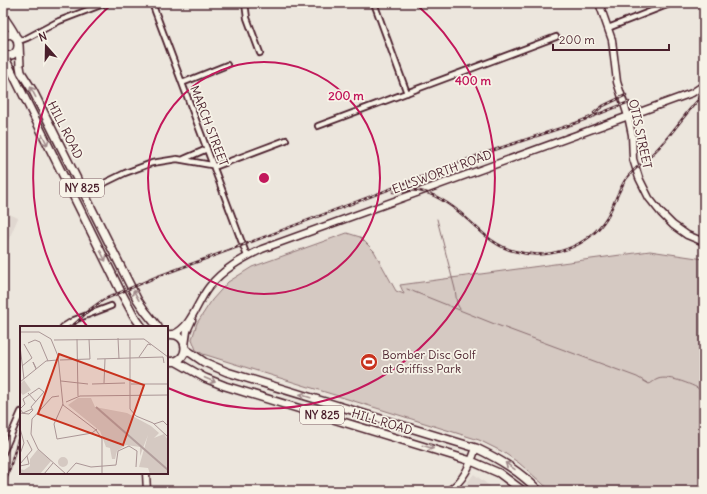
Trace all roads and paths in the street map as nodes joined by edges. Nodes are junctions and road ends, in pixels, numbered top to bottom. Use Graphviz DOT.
graph roads {
  1 [pos="106,3"];
  2 [pos="152,3"];
  3 [pos="245,3"];
  4 [pos="374,3"];
  5 [pos="599,3"];
  6 [pos="672,3"];
  7 [pos="3,16"];
  8 [pos="608,28"];
  9 [pos="3,36"];
  10 [pos="556,37"];
  11 [pos="18,42"];
  12 [pos="260,53"];
  13 [pos="3,54"];
  14 [pos="226,65"];
  15 [pos="182,83"];
  16 [pos="704,85"];
  17 [pos="407,93"];
  18 [pos="628,116"];
  19 [pos="318,126"];
  20 [pos="286,140"];
  21 [pos="207,149"];
  22 [pos="182,159"];
  23 [pos="213,166"];
  24 [pos="84,193"];
  25 [pos="704,242"];
  26 [pos="248,256"];
  27 [pos="201,299"];
  28 [pos="111,306"];
  29 [pos="65,326"];
  30 [pos="141,326"];
  31 [pos="157,326"];
  32 [pos="169,334"];
  33 [pos="185,347"];
  34 [pos="172,361"];
  35 [pos="20,414"];
  36 [pos="476,448"];
  37 [pos="3,453"];
  38 [pos="471,460"];
  39 [pos="146,474"];
  40 [pos="147,491"];
  41 [pos="448,491"];
  42 [pos="524,491"];
  43 [pos="539,491"];
  1 -- 11 [label="street"];
  2 -- 15 [label="street, MARCH STREET"];
  3 -- 12 [label="street"];
  4 -- 17 [label="street"];
  5 -- 8 [label="street, OTIS STREET"];
  6 -- 8 [label="street"];
  7 -- 11 [label="main road"];
  8 -- 18 [label="street, OTIS STREET"];
  9 -- 11 [label="main road"];
  10 -- 17 [label="street"];
  11 -- 13 [label="main road"];
  24 -- 11 [label="main road, HILL ROAD / NY 825, one-way"];
  13 -- 30 [label="main road, HILL ROAD / NY 825, one-way"];
  14 -- 15 [label="street"];
  15 -- 21 [label="street, MARCH STREET"];
  16 -- 18 [label="street, ELLSWORTH ROAD"];
  17 -- 19 [label="street"];
  18 -- 25 [label="street, OTIS STREET"];
  18 -- 26 [label="street, ELLSWORTH ROAD"];
  20 -- 23 [label="street"];
  21 -- 22 [label="street"];
  21 -- 23 [label="street, MARCH STREET"];
  22 -- 23 [label="street"];
  22 -- 24 [label="street"];
  23 -- 26 [label="street, MARCH STREET"];
  31 -- 24 [label="main road, HILL ROAD / NY 825, one-way"];
  26 -- 27 [label="street, ELLSWORTH ROAD"];
  27 -- 32 [label="street, ELLSWORTH ROAD"];
  27 -- 33 [label="street, ELLSWORTH ROAD"];
  28 -- 29 [label="street"];
  32 -- 33 [label="main road, NY 825"];
  33 -- 34 [label="main road"];
  36 -- 33 [label="main road, HILL ROAD / NY 825, one-way"];
  34 -- 38 [label="main road, HILL ROAD / NY 825, one-way"];
  35 -- 37 [label="street"];
  36 -- 38 [label="street"];
  43 -- 36 [label="main road, NY 825, one-way"];
  38 -- 41 [label="street"];
  38 -- 42 [label="main road, NY 825"];
  39 -- 40 [label="street"];
}
